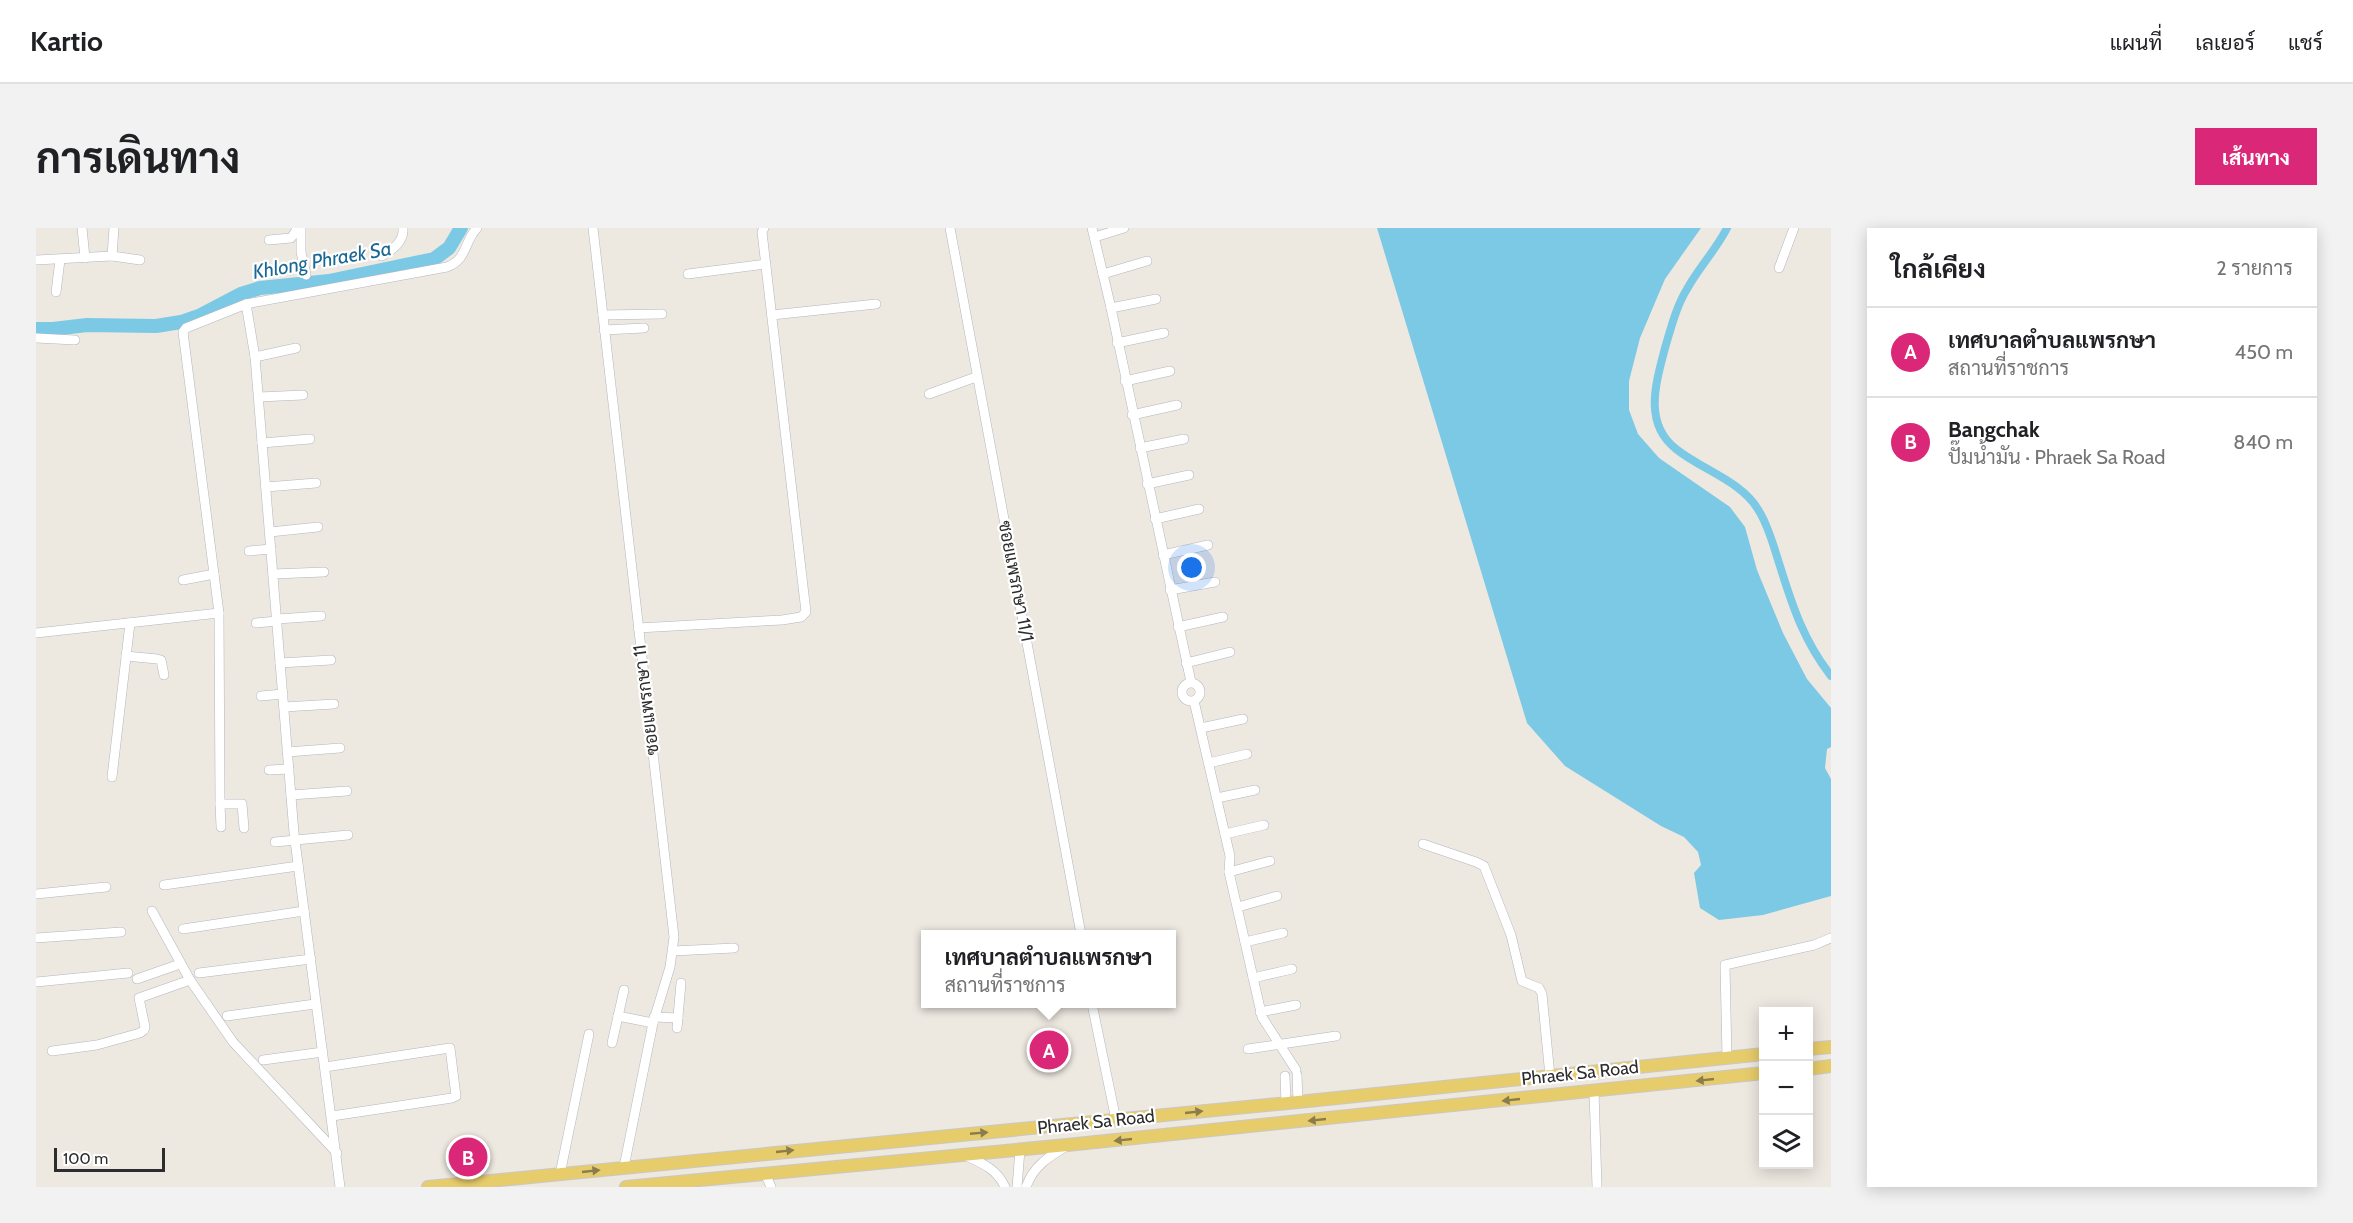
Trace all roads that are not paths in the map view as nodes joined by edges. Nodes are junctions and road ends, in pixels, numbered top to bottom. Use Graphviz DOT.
graph roads {
  1 [pos="82,228"];
  2 [pos="114,228"];
  3 [pos="298,228"];
  4 [pos="403,228"];
  5 [pos="477,228"];
  6 [pos="593,228"];
  7 [pos="950,228"];
  8 [pos="1124,228"];
  9 [pos="1794,228"];
  10 [pos="762,229"];
  11 [pos="1093,232"];
  12 [pos="270,240"];
  13 [pos="112,256"];
  14 [pos="382,256"];
  15 [pos="85,258"];
  16 [pos="36,260"];
  17 [pos="60,260"];
  18 [pos="140,260"];
  19 [pos="1147,261"];
  20 [pos="766,264"];
  21 [pos="1779,268"];
  22 [pos="688,274"];
  23 [pos="1103,274"];
  24 [pos="306,275"];
  25 [pos="56,292"];
  26 [pos="1156,299"];
  27 [pos="246,304"];
  28 [pos="876,304"];
  29 [pos="1111,308"];
  30 [pos="662,314"];
  31 [pos="603,315"];
  32 [pos="772,315"];
  33 [pos="644,328"];
  34 [pos="604,330"];
  35 [pos="1164,333"];
  36 [pos="36,338"];
  37 [pos="75,340"];
  38 [pos="1117,343"];
  39 [pos="296,348"];
  40 [pos="255,357"];
  41 [pos="1170,371"];
  42 [pos="976,377"];
  43 [pos="1125,381"];
  44 [pos="929,394"];
  45 [pos="303,395"];
  46 [pos="259,397"];
  47 [pos="1177,405"];
  48 [pos="1132,415"];
  49 [pos="310,439"];
  50 [pos="1184,439"];
  51 [pos="262,443"];
  52 [pos="1140,448"];
  53 [pos="1190,475"];
  54 [pos="316,483"];
  55 [pos="1148,484"];
  56 [pos="266,487"];
  57 [pos="1199,509"];
  58 [pos="1155,519"];
  59 [pos="318,527"];
  60 [pos="270,532"];
  61 [pos="1208,545"];
  62 [pos="271,549"];
  63 [pos="249,551"];
  64 [pos="1163,555"];
  65 [pos="324,572"];
  66 [pos="214,574"];
  67 [pos="273,574"];
  68 [pos="183,580"];
  69 [pos="1215,582"];
  70 [pos="1170,590"];
  71 [pos="219,613"];
  72 [pos="321,616"];
  73 [pos="1223,617"];
  74 [pos="277,620"];
  75 [pos="130,622"];
  76 [pos="256,623"];
  77 [pos="1178,627"];
  78 [pos="638,628"];
  79 [pos="36,633"];
  80 [pos="1230,652"];
  81 [pos="126,656"];
  82 [pos="331,660"];
  83 [pos="280,663"];
  84 [pos="1186,663"];
  85 [pos="164,675"];
  86 [pos="283,694"];
  87 [pos="261,696"];
  88 [pos="334,704"];
  89 [pos="284,707"];
  90 [pos="1243,719"];
  91 [pos="1201,728"];
  92 [pos="340,747"];
  93 [pos="287,752"];
  94 [pos="1247,754"];
  95 [pos="1209,763"];
  96 [pos="289,769"];
  97 [pos="269,770"];
  98 [pos="112,777"];
  99 [pos="1255,790"];
  100 [pos="347,791"];
  101 [pos="291,795"];
  102 [pos="1217,798"];
  103 [pos="220,804"];
  104 [pos="1264,825"];
  105 [pos="221,827"];
  106 [pos="244,828"];
  107 [pos="348,834"];
  108 [pos="1225,834"];
  109 [pos="295,840"];
  110 [pos="275,842"];
  111 [pos="1423,844"];
  112 [pos="1270,861"];
  113 [pos="298,866"];
  114 [pos="1229,872"];
  115 [pos="164,885"];
  116 [pos="106,887"];
  117 [pos="36,894"];
  118 [pos="1276,896"];
  119 [pos="1238,907"];
  120 [pos="152,911"];
  121 [pos="304,911"];
  122 [pos="183,929"];
  123 [pos="1080,930"];
  124 [pos="121,932"];
  125 [pos="1283,933"];
  126 [pos="36,938"];
  127 [pos="1831,938"];
  128 [pos="1245,942"];
  129 [pos="734,948"];
  130 [pos="674,951"];
  131 [pos="311,958"];
  132 [pos="180,964"];
  133 [pos="1292,969"];
  134 [pos="128,973"];
  135 [pos="199,973"];
  136 [pos="1252,978"];
  137 [pos="137,979"];
  138 [pos="190,980"];
  139 [pos="36,982"];
  140 [pos="681,983"];
  141 [pos="624,990"];
  142 [pos="315,1004"];
  143 [pos="1296,1005"];
  144 [pos="1093,1008"];
  145 [pos="1260,1012"];
  146 [pos="226,1016"];
  147 [pos="618,1016"];
  148 [pos="654,1020"];
  149 [pos="589,1034"];
  150 [pos="1336,1036"];
  151 [pos="612,1043"];
  152 [pos="1281,1046"];
  153 [pos="1831,1047"];
  154 [pos="1813,1049"];
  155 [pos="1248,1050"];
  156 [pos="52,1051"];
  157 [pos="323,1052"];
  158 [pos="1759,1055"];
  159 [pos="1726,1058"];
  160 [pos="263,1060"];
  161 [pos="1831,1066"];
  162 [pos="325,1067"];
  163 [pos="1813,1068"];
  164 [pos="1294,1069"];
  165 [pos="1759,1074"];
  166 [pos="1550,1076"];
  167 [pos="1457,1086"];
  168 [pos="1594,1091"];
  169 [pos="1292,1103"];
  170 [pos="1459,1106"];
  171 [pos="332,1116"];
  172 [pos="1116,1120"];
  173 [pos="1067,1145"];
  174 [pos="1020,1150"];
  175 [pos="337,1153"];
  176 [pos="964,1155"];
  177 [pos="624,1167"];
  178 [pos="765,1173"];
  179 [pos="560,1174"];
  180 [pos="729,1182"];
  181 [pos="340,1187"];
  182 [pos="428,1187"];
  183 [pos="626,1187"];
  184 [pos="771,1187"];
  185 [pos="1005,1187"];
  186 [pos="1017,1187"];
  187 [pos="1026,1187"];
  188 [pos="1597,1187"];
  1 -- 15 [label="street"];
  2 -- 13 [label="street"];
  3 -- 12 [label="street"];
  3 -- 24 [label="street"];
  4 -- 14 [label="street"];
  5 -- 27 [label="street"];
  6 -- 31 [label="street, ซอยแพรกษา 11"];
  7 -- 42 [label="street, ซอยแพรกษา 11/1"];
  8 -- 11 [label="street"];
  9 -- 21 [label="street"];
  10 -- 20 [label="street"];
  11 -- 23 [label="street"];
  13 -- 15 [label="street"];
  13 -- 18 [label="street"];
  15 -- 17 [label="street"];
  16 -- 17 [label="street"];
  17 -- 25 [label="street"];
  19 -- 23 [label="street"];
  20 -- 22 [label="street"];
  20 -- 32 [label="street"];
  23 -- 29 [label="street"];
  26 -- 29 [label="street"];
  27 -- 40 [label="street"];
  27 -- 66 [label="street"];
  28 -- 32 [label="street"];
  29 -- 38 [label="street"];
  30 -- 31 [label="street"];
  31 -- 34 [label="street, ซอยแพรกษา 11"];
  32 -- 78 [label="street"];
  33 -- 34 [label="street"];
  34 -- 78 [label="street, ซอยแพรกษา 11"];
  35 -- 38 [label="street"];
  36 -- 37 [label="street"];
  38 -- 43 [label="street"];
  39 -- 40 [label="street"];
  40 -- 46 [label="street"];
  41 -- 43 [label="street"];
  42 -- 44 [label="street"];
  42 -- 123 [label="street, ซอยแพรกษา 11/1"];
  43 -- 48 [label="street"];
  45 -- 46 [label="street"];
  46 -- 51 [label="street"];
  47 -- 48 [label="street"];
  48 -- 52 [label="street"];
  49 -- 51 [label="street"];
  50 -- 52 [label="street"];
  51 -- 56 [label="street"];
  52 -- 55 [label="street"];
  53 -- 55 [label="street"];
  54 -- 56 [label="street"];
  55 -- 58 [label="street"];
  56 -- 60 [label="street"];
  57 -- 58 [label="street"];
  58 -- 64 [label="street"];
  59 -- 60 [label="street"];
  60 -- 62 [label="street"];
  61 -- 64 [label="street"];
  62 -- 63 [label="street"];
  62 -- 67 [label="street"];
  64 -- 70 [label="street"];
  65 -- 67 [label="street"];
  66 -- 68 [label="street"];
  66 -- 71 [label="street"];
  67 -- 74 [label="street"];
  69 -- 70 [label="street"];
  70 -- 77 [label="street"];
  71 -- 75 [label="street"];
  71 -- 103 [label="street"];
  72 -- 74 [label="street"];
  73 -- 77 [label="street"];
  74 -- 76 [label="street"];
  74 -- 83 [label="street"];
  75 -- 79 [label="street"];
  75 -- 81 [label="street"];
  77 -- 84 [label="street"];
  78 -- 130 [label="street, ซอยแพรกษา 11"];
  80 -- 84 [label="street"];
  81 -- 85 [label="street"];
  81 -- 98 [label="street"];
  82 -- 83 [label="street"];
  83 -- 86 [label="street"];
  84 -- 91 [label="street"];
  86 -- 87 [label="street"];
  86 -- 89 [label="street"];
  88 -- 89 [label="street"];
  89 -- 93 [label="street"];
  90 -- 91 [label="street"];
  91 -- 95 [label="street"];
  92 -- 93 [label="street"];
  93 -- 96 [label="street"];
  94 -- 95 [label="street"];
  95 -- 102 [label="street"];
  96 -- 97 [label="street"];
  96 -- 101 [label="street"];
  99 -- 102 [label="street"];
  100 -- 101 [label="street"];
  101 -- 109 [label="street"];
  102 -- 108 [label="street"];
  103 -- 105 [label="street"];
  103 -- 106 [label="street"];
  104 -- 108 [label="street"];
  107 -- 109 [label="street"];
  108 -- 114 [label="street"];
  109 -- 110 [label="street"];
  109 -- 113 [label="street"];
  111 -- 166 [label="street"];
  112 -- 114 [label="street"];
  113 -- 115 [label="street"];
  113 -- 121 [label="street"];
  114 -- 119 [label="street"];
  116 -- 117 [label="street"];
  118 -- 119 [label="street"];
  119 -- 128 [label="street"];
  120 -- 132 [label="street"];
  121 -- 122 [label="street"];
  121 -- 131 [label="street"];
  124 -- 126 [label="street"];
  125 -- 128 [label="street"];
  127 -- 159 [label="street"];
  128 -- 136 [label="street"];
  129 -- 130 [label="street"];
  130 -- 148 [label="street, ซอยแพรกษา 11"];
  131 -- 135 [label="street"];
  131 -- 142 [label="street"];
  132 -- 137 [label="street"];
  132 -- 138 [label="street"];
  133 -- 136 [label="street"];
  134 -- 139 [label="street"];
  136 -- 145 [label="street"];
  138 -- 156 [label="street"];
  138 -- 175 [label="street"];
  140 -- 148 [label="street"];
  141 -- 147 [label="street"];
  142 -- 146 [label="street"];
  142 -- 157 [label="street"];
  143 -- 145 [label="street"];
  144 -- 172 [label="street"];
  145 -- 152 [label="street"];
  147 -- 148 [label="street"];
  147 -- 151 [label="street"];
  148 -- 177 [label="street, ซอยแพรกษา 11"];
  149 -- 179 [label="street"];
  150 -- 152 [label="street"];
  152 -- 155 [label="street"];
  152 -- 164 [label="street"];
  153 -- 154 [label="main road"];
  157 -- 160 [label="street"];
  157 -- 162 [label="street"];
  158 -- 159 [label="main road, Phraek Sa Road"];
  159 -- 166 [label="main road, Phraek Sa Road"];
  161 -- 163 [label="main road"];
  162 -- 171 [label="street"];
  162 -- 171 [label="street"];
  164 -- 169 [label="street"];
  164 -- 169 [label="street"];
  165 -- 168 [label="main road, Phraek Sa Road, one-way"];
  166 -- 167 [label="main road, Phraek Sa Road"];
  167 -- 169 [label="main road, Phraek Sa Road"];
  167 -- 170 [label="main road"];
  168 -- 170 [label="main road, Phraek Sa Road, one-way"];
  168 -- 188 [label="street"];
  172 -- 169 [label="main road, Phraek Sa Road, one-way"];
  170 -- 173 [label="main road, Phraek Sa Road, one-way"];
  171 -- 175 [label="street"];
  177 -- 172 [label="main road, Phraek Sa Road, one-way"];
  173 -- 174 [label="main road, Phraek Sa Road"];
  173 -- 187 [label="street"];
  174 -- 176 [label="main road, Phraek Sa Road"];
  174 -- 186 [label="street"];
  175 -- 181 [label="street"];
  176 -- 178 [label="main road, Phraek Sa Road"];
  176 -- 185 [label="street"];
  179 -- 177 [label="main road, Phraek Sa Road, one-way"];
  178 -- 180 [label="main road, Phraek Sa Road"];
  178 -- 184 [label="street"];
  179 -- 182 [label="main road, Phraek Sa Road"];
  180 -- 183 [label="main road, Phraek Sa Road"];
}
